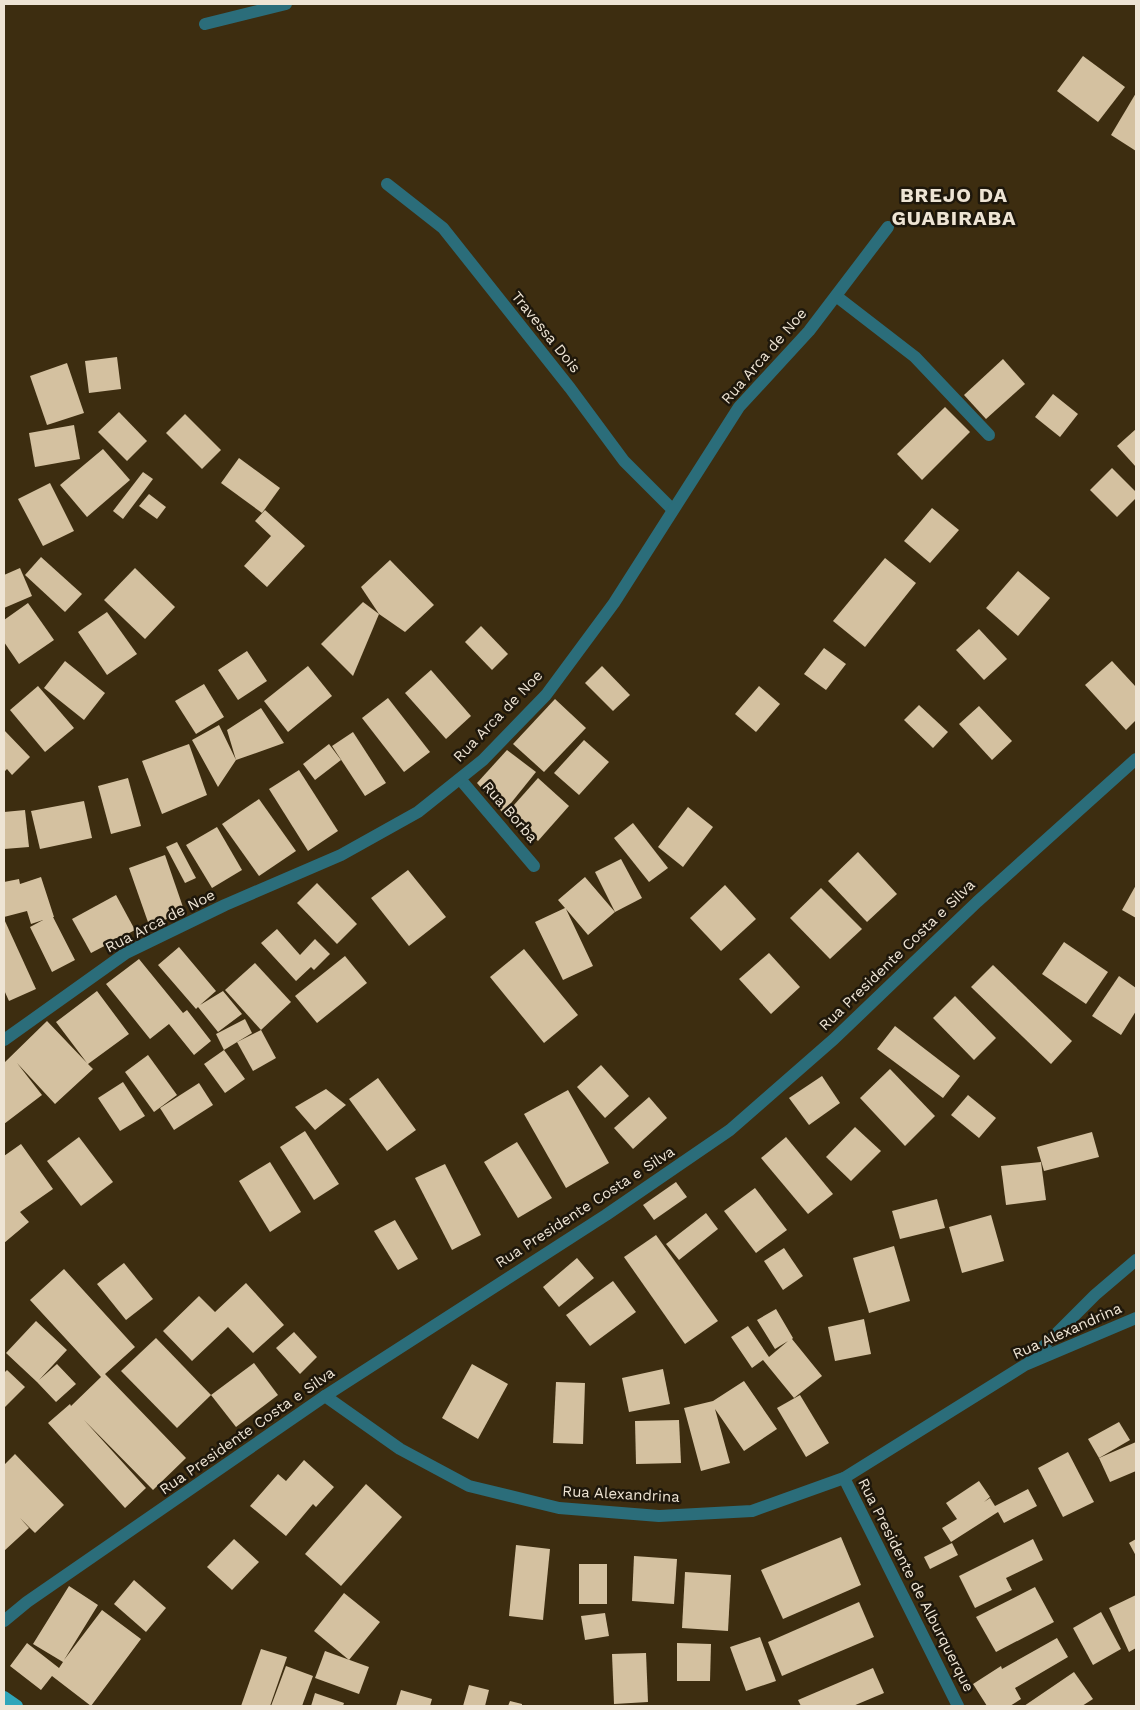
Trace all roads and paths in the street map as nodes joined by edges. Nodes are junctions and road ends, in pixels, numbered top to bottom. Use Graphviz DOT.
graph roads {
  1 [pos="286,4"];
  2 [pos="205,24"];
  3 [pos="387,184"];
  4 [pos="888,227"];
  5 [pos="836,296"];
  6 [pos="989,435"];
  7 [pos="672,509"];
  8 [pos="1136,759"];
  9 [pos="460,779"];
  10 [pos="534,866"];
  11 [pos="4,1040"];
  12 [pos="1136,1260"];
  13 [pos="1136,1318"];
  14 [pos="1025,1365"];
  15 [pos="325,1396"];
  16 [pos="844,1478"];
  17 [pos="4,1621"];
  18 [pos="4,1697"];
  19 [pos="17,1706"];
  20 [pos="958,1706"];
  1 -- 2 [label="street"];
  3 -- 7 [label="street, Travessa Dois"];
  4 -- 5 [label="street, Rua Arca de Noe"];
  5 -- 6 [label="street"];
  5 -- 7 [label="street, Rua Arca de Noe"];
  7 -- 9 [label="street, Rua Arca de Noe"];
  8 -- 15 [label="street, Rua Presidente Costa e Silva"];
  9 -- 10 [label="street, Rua Borba"];
  9 -- 11 [label="street, Rua Arca de Noe"];
  12 -- 14 [label="street"];
  13 -- 14 [label="street, Rua Alexandrina"];
  14 -- 16 [label="street, Rua Alexandrina"];
  15 -- 16 [label="street, Rua Alexandrina"];
  15 -- 17 [label="street, Rua Presidente Costa e Silva"];
  16 -- 20 [label="street, Rua Presidente de Alburquerque"];
  18 -- 19 [label="main road"];
}
